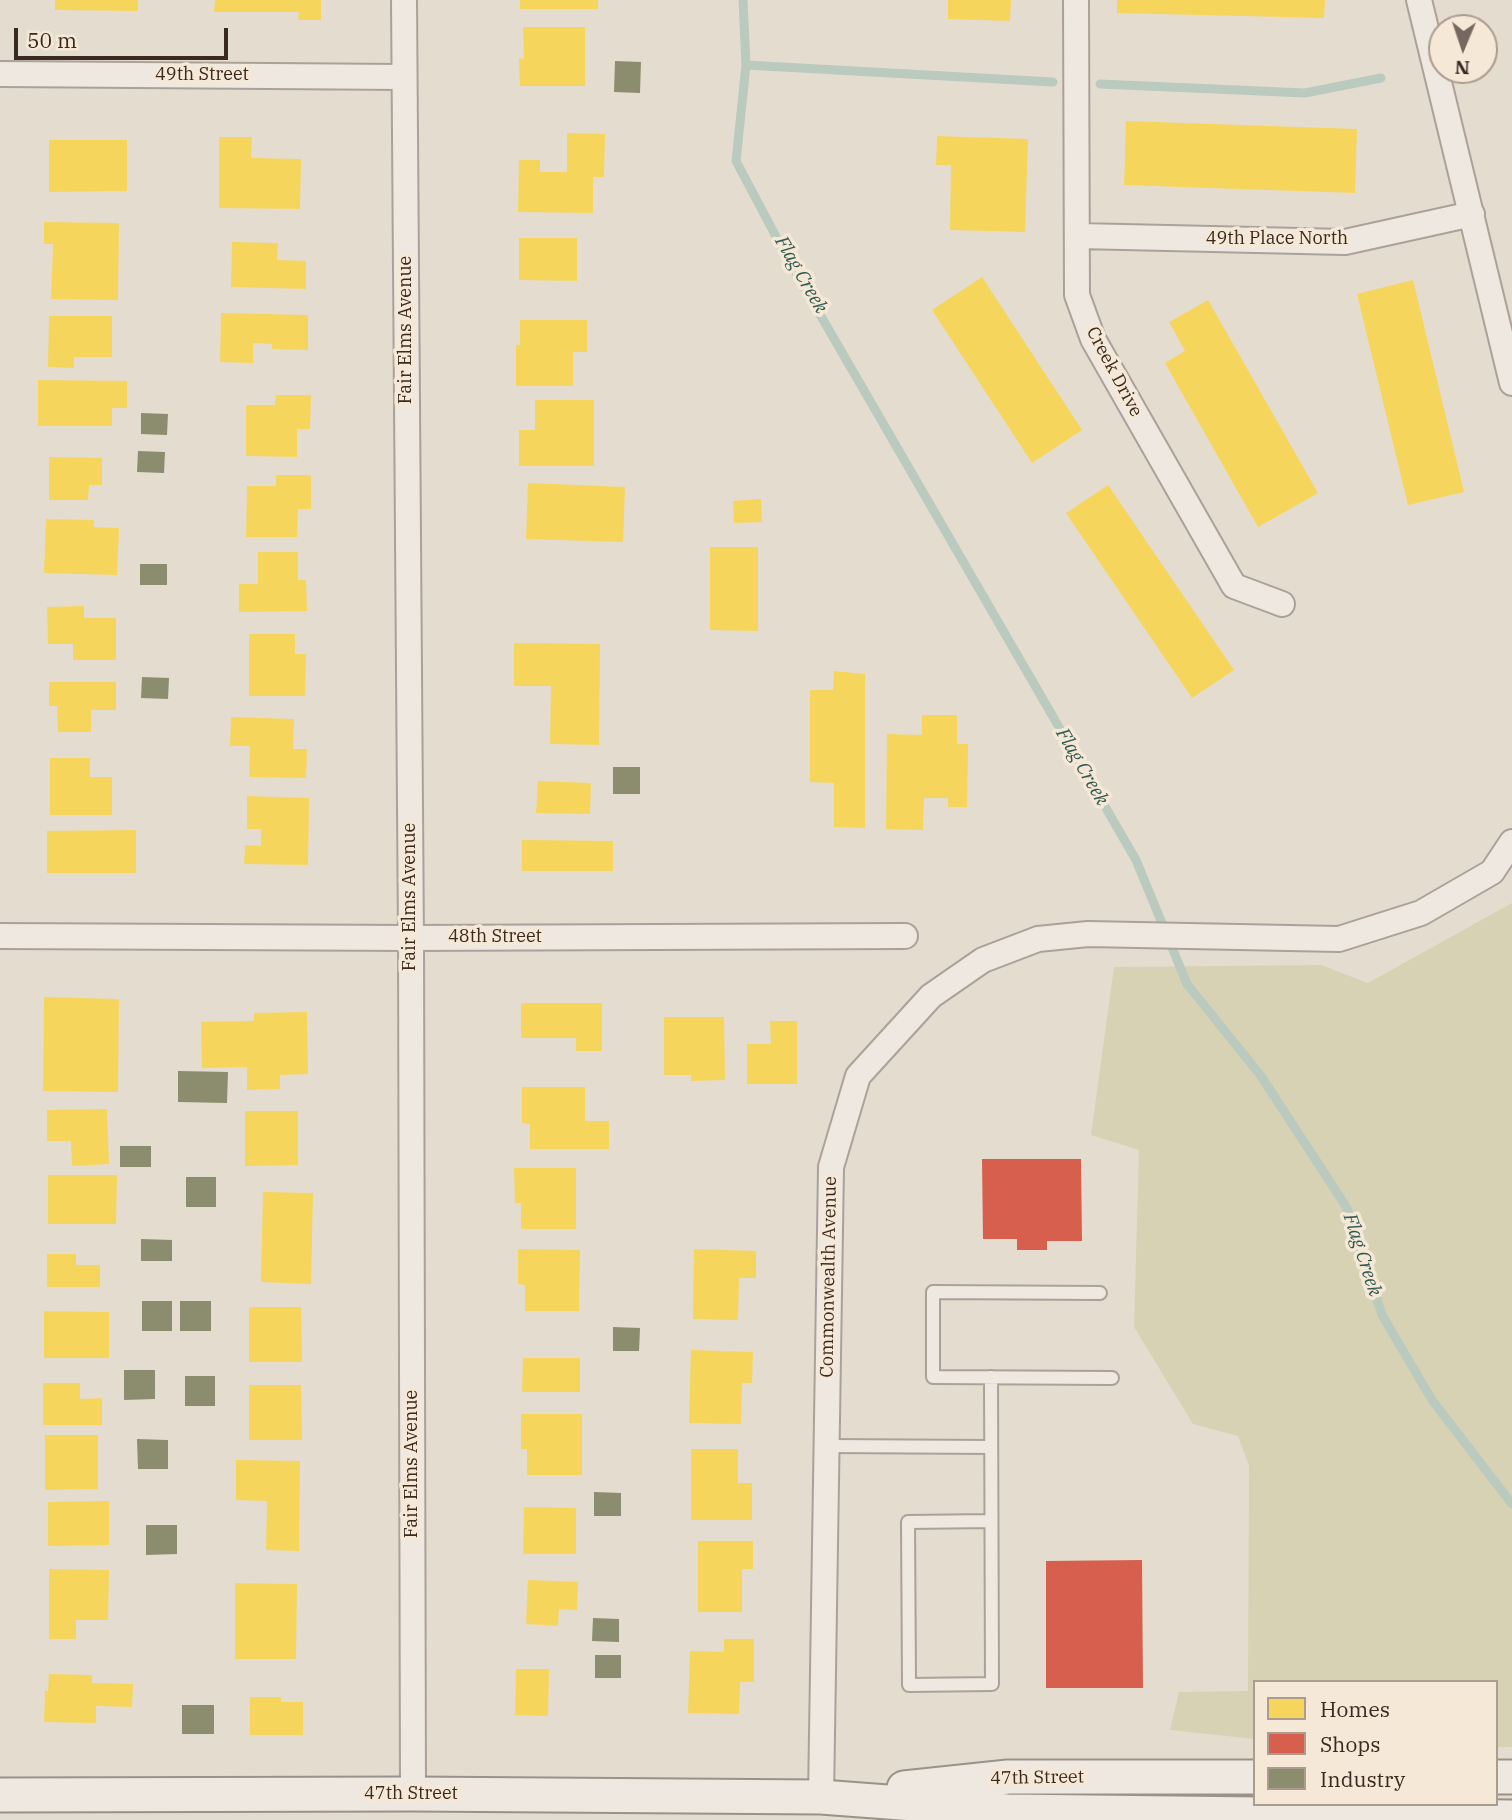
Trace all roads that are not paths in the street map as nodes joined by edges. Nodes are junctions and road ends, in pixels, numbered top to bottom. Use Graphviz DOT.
graph roads {
  1 [pos="404,0"];
  2 [pos="1076,0"];
  3 [pos="1419,0"];
  4 [pos="0,74"];
  5 [pos="403,77"];
  6 [pos="1472,214"];
  7 [pos="1079,236"];
  8 [pos="1512,383"];
  9 [pos="1282,604"];
  10 [pos="1512,842"];
  11 [pos="0,936"];
  12 [pos="905,936"];
  13 [pos="411,938"];
  14 [pos="1100,1293"];
  15 [pos="991,1377"];
  16 [pos="1112,1378"];
  17 [pos="827,1446"];
  18 [pos="991,1447"];
  19 [pos="991,1521"];
  20 [pos="1253,1777"];
  21 [pos="412,1794"];
  22 [pos="0,1795"];
  23 [pos="821,1797"];
  24 [pos="1512,1818"];
  1 -- 5 [label="street, Fair Elms Avenue"];
  2 -- 7 [label="street, Creek Drive"];
  3 -- 6 [label="street"];
  4 -- 5 [label="street, 49th Street"];
  5 -- 13 [label="street, Fair Elms Avenue"];
  6 -- 7 [label="street, 49th Place North"];
  6 -- 8 [label="street"];
  7 -- 9 [label="street, Creek Drive"];
  10 -- 17 [label="street, Commonwealth Avenue"];
  11 -- 13 [label="street, 48th Street"];
  12 -- 13 [label="street, 48th Street"];
  13 -- 21 [label="street, Fair Elms Avenue"];
  14 -- 15 [label="lane"];
  15 -- 16 [label="lane"];
  15 -- 18 [label="lane"];
  17 -- 18 [label="lane"];
  17 -- 23 [label="street, Commonwealth Avenue"];
  18 -- 19 [label="lane"];
  19 -- 19 [label="lane"];
  20 -- 23 [label="main road, 47th Street"];
  21 -- 22 [label="main road, 47th Street"];
  21 -- 23 [label="main road, 47th Street"];
  23 -- 24 [label="main road, 47th Street"];
}
